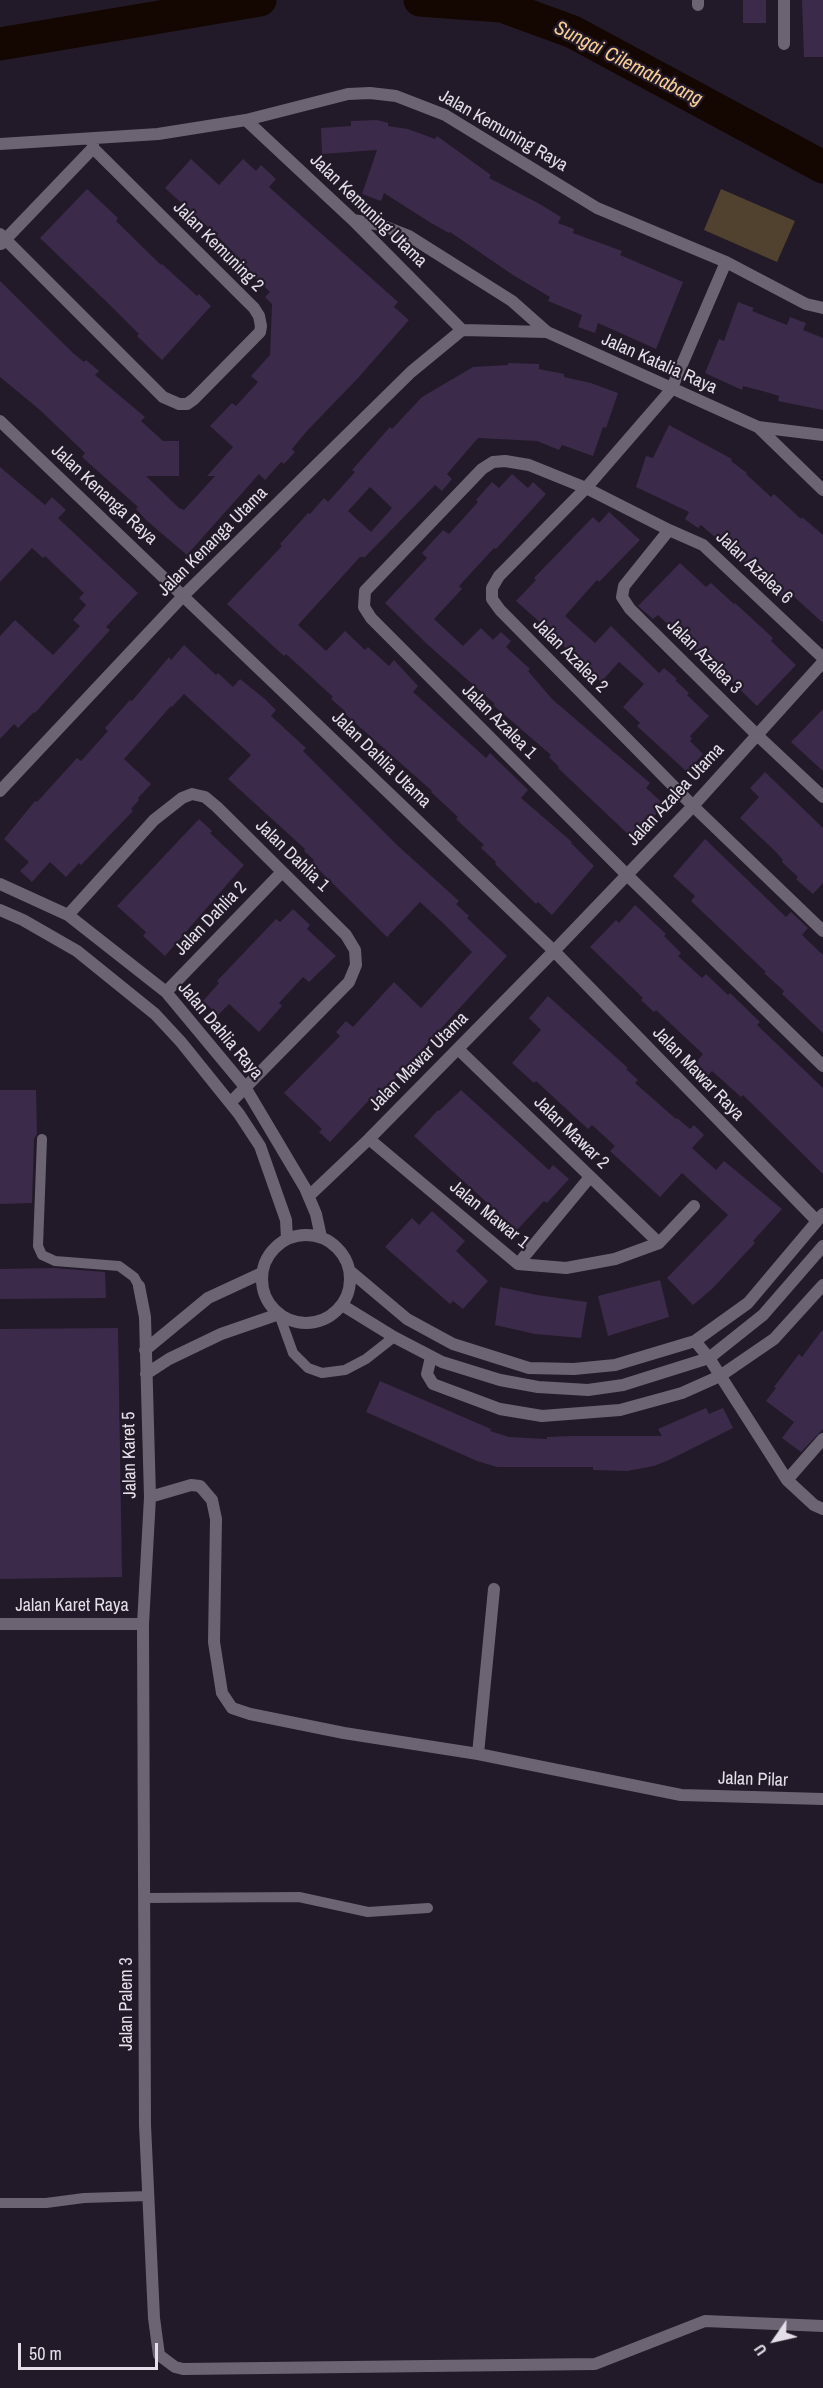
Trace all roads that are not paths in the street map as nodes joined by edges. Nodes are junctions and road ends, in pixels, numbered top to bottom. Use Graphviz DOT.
graph roads {
  1 [pos="784,0"];
  2 [pos="784,44"];
  3 [pos="246,120"];
  4 [pos="93,143"];
  5 [pos="0,144"];
  6 [pos="353,220"];
  7 [pos="2,239"];
  8 [pos="726,262"];
  9 [pos="823,308"];
  10 [pos="462,330"];
  11 [pos="547,332"];
  12 [pos="671,390"];
  13 [pos="0,421"];
  14 [pos="758,427"];
  15 [pos="823,435"];
  16 [pos="586,488"];
  17 [pos="823,490"];
  18 [pos="669,530"];
  19 [pos="184,595"];
  20 [pos="823,660"];
  21 [pos="757,735"];
  22 [pos="0,791"];
  23 [pos="823,797"];
  24 [pos="693,806"];
  25 [pos="282,872"];
  26 [pos="626,874"];
  27 [pos="0,884"];
  28 [pos="0,910"];
  29 [pos="68,915"];
  30 [pos="823,931"];
  31 [pos="554,951"];
  32 [pos="166,992"];
  33 [pos="458,1049"];
  34 [pos="823,1066"];
  35 [pos="245,1087"];
  36 [pos="230,1103"];
  37 [pos="42,1139"];
  38 [pos="369,1139"];
  39 [pos="590,1176"];
  40 [pos="309,1196"];
  41 [pos="694,1206"];
  42 [pos="820,1218"];
  43 [pos="321,1237"];
  44 [pos="287,1239"];
  45 [pos="659,1243"];
  46 [pos="823,1246"];
  47 [pos="518,1264"];
  48 [pos="350,1271"];
  49 [pos="262,1273"];
  50 [pos="823,1285"];
  51 [pos="139,1286"];
  52 [pos="342,1305"];
  53 [pos="279,1314"];
  54 [pos="394,1337"];
  55 [pos="695,1341"];
  56 [pos="146,1350"];
  57 [pos="432,1357"];
  58 [pos="709,1358"];
  59 [pos="146,1374"];
  60 [pos="720,1376"];
  61 [pos="823,1439"];
  62 [pos="787,1480"];
  63 [pos="150,1497"];
  64 [pos="823,1509"];
  65 [pos="494,1589"];
  66 [pos="0,1624"];
  67 [pos="143,1624"];
  68 [pos="478,1754"];
  69 [pos="823,1799"];
  70 [pos="144,1898"];
  71 [pos="428,1908"];
  72 [pos="149,2196"];
  73 [pos="0,2203"];
  74 [pos="823,2326"];
  1 -- 2 [label="street"];
  3 -- 4 [label="street, Jalan Kemuning Raya"];
  3 -- 6 [label="street, Jalan Kemuning Utama"];
  3 -- 8 [label="street, Jalan Kemuning Raya"];
  4 -- 5 [label="street, Jalan Kemuning Raya"];
  4 -- 7 [label="street"];
  4 -- 7 [label="street, Jalan Kemuning 2"];
  6 -- 10 [label="street, Jalan Kemuning Utama"];
  6 -- 11 [label="street, Jalan Katalia Raya"];
  8 -- 9 [label="street, Jalan Kemuning Raya"];
  8 -- 12 [label="street, Jalan Azalea 2"];
  10 -- 11 [label="street, Jalan Katalia Raya"];
  10 -- 19 [label="street, Jalan Kenanga Utama"];
  11 -- 12 [label="street, Jalan Katalia Raya"];
  12 -- 14 [label="street, Jalan Katalia Raya"];
  12 -- 16 [label="street, Jalan Azalea 2"];
  13 -- 19 [label="street, Jalan Kenanga Raya"];
  14 -- 15 [label="street, Jalan Katalia Raya"];
  14 -- 17 [label="street, Jalan Katalia Raya"];
  16 -- 18 [label="street, Jalan Azalea 6"];
  16 -- 24 [label="street, Jalan Azalea 2"];
  16 -- 26 [label="street, Jalan Azalea 1"];
  18 -- 20 [label="street, Jalan Azalea 6"];
  18 -- 21 [label="street, Jalan Azalea 3"];
  19 -- 22 [label="street, Jalan Kenanga Utama"];
  19 -- 31 [label="street, Jalan Dahlia Utama"];
  20 -- 21 [label="street, Jalan Azalea Utama"];
  21 -- 23 [label="street, Jalan Azalea 3"];
  21 -- 24 [label="street, Jalan Azalea Utama"];
  24 -- 26 [label="street, Jalan Azalea Utama"];
  24 -- 30 [label="street, Jalan Azalea 2"];
  25 -- 29 [label="street, Jalan Dahlia 1"];
  25 -- 32 [label="street, Jalan Dahlia 2"];
  25 -- 35 [label="street, Jalan Dahlia 1"];
  26 -- 31 [label="street, Jalan Azalea Utama"];
  26 -- 34 [label="street, Jalan Azalea 1"];
  27 -- 29 [label="street, Jalan Dahlia Raya"];
  28 -- 36 [label="street, Jalan Dahlia Raya"];
  29 -- 32 [label="street, Jalan Dahlia Raya"];
  31 -- 33 [label="street, Jalan Mawar Utama"];
  31 -- 42 [label="street, Jalan Mawar Raya"];
  32 -- 35 [label="street, Jalan Dahlia Raya"];
  33 -- 38 [label="street, Jalan Mawar Utama"];
  33 -- 39 [label="street, Jalan Mawar 2"];
  35 -- 36 [label="street, Jalan Dahlia 1"];
  35 -- 40 [label="street, Jalan Dahlia Raya"];
  36 -- 44 [label="street, Jalan Dahlia Raya"];
  37 -- 51 [label="lane"];
  38 -- 40 [label="street, Jalan Mawar Utama"];
  38 -- 47 [label="street, Jalan Mawar 1"];
  39 -- 45 [label="street, Jalan Mawar 2"];
  39 -- 47 [label="street"];
  40 -- 43 [label="street, Jalan Dahlia Raya"];
  41 -- 45 [label="street, Jalan Mawar 1"];
  42 -- 55 [label="street"];
  43 -- 44 [label="street"];
  43 -- 48 [label="street"];
  44 -- 49 [label="street"];
  45 -- 47 [label="street, Jalan Mawar 1"];
  46 -- 58 [label="street"];
  48 -- 52 [label="street"];
  48 -- 55 [label="street"];
  49 -- 53 [label="street"];
  49 -- 56 [label="street"];
  50 -- 60 [label="street"];
  51 -- 56 [label="street, Jalan Karet 5"];
  52 -- 53 [label="street"];
  52 -- 54 [label="street"];
  53 -- 54 [label="lane"];
  53 -- 59 [label="street"];
  54 -- 57 [label="street"];
  55 -- 58 [label="street"];
  56 -- 59 [label="street, Jalan Karet 5"];
  57 -- 58 [label="street"];
  57 -- 60 [label="street"];
  58 -- 60 [label="street"];
  59 -- 63 [label="street, Jalan Karet 5"];
  60 -- 62 [label="street"];
  61 -- 62 [label="street"];
  62 -- 64 [label="street"];
  63 -- 67 [label="street, Jalan Karet 5"];
  63 -- 68 [label="street, Jalan Pilar"];
  65 -- 68 [label="street"];
  66 -- 67 [label="street, Jalan Karet Raya"];
  67 -- 70 [label="street, Jalan Palem 3"];
  68 -- 69 [label="street, Jalan Pilar"];
  70 -- 71 [label="lane"];
  70 -- 72 [label="street, Jalan Palem 3"];
  72 -- 73 [label="lane"];
  72 -- 74 [label="street, Jalan Palem 3"];
}
